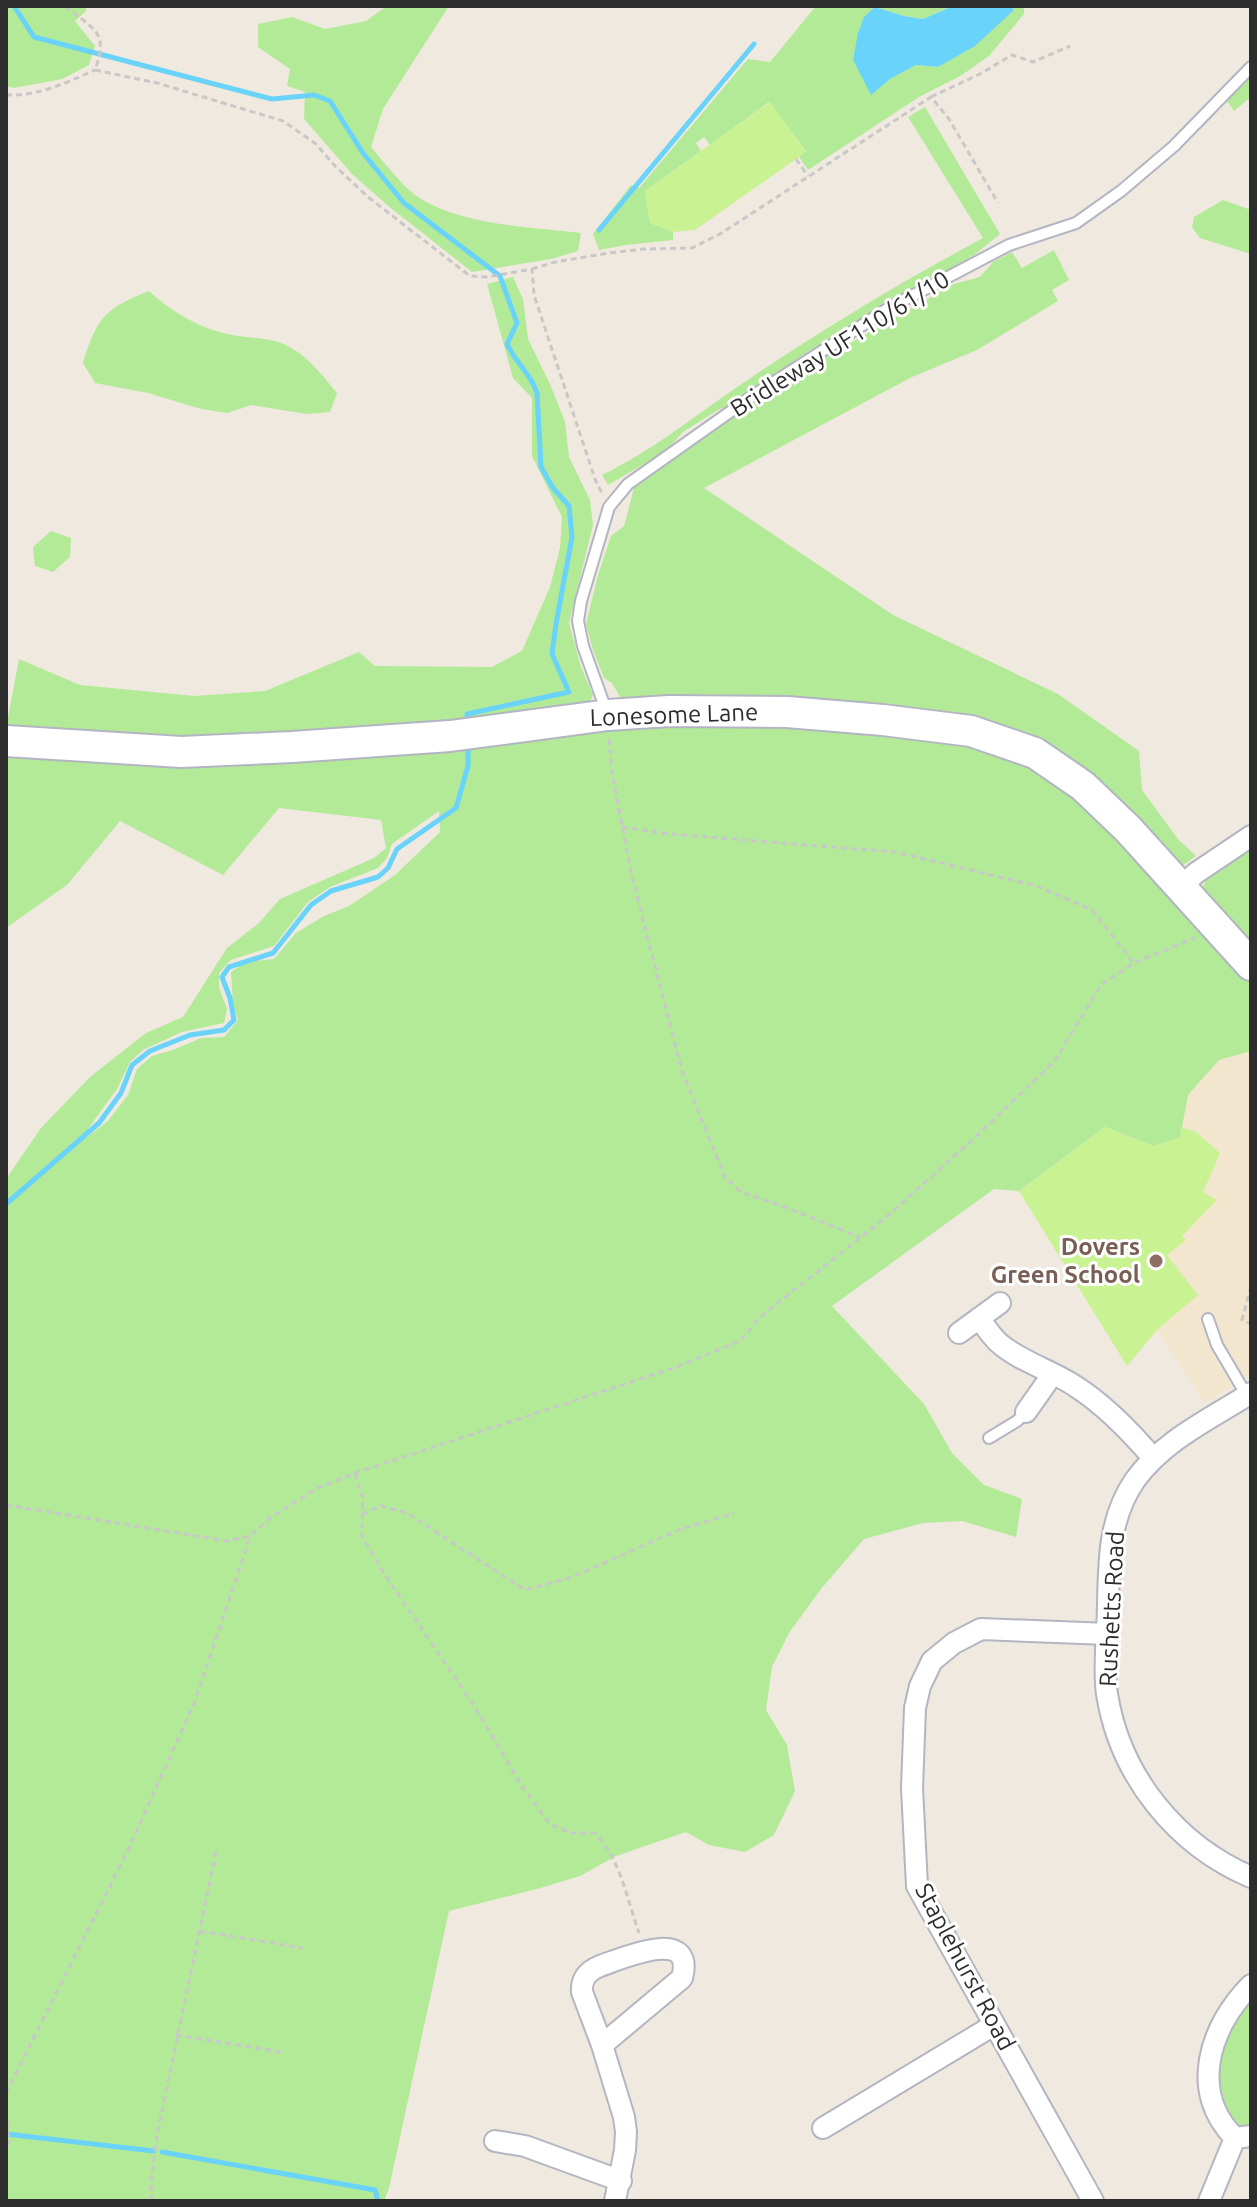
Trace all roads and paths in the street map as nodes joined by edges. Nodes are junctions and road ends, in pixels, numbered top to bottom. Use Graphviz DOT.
graph roads {
  1 [pos="65,6"];
  2 [pos="1070,46"];
  3 [pos="1251,67"];
  4 [pos="95,70"];
  5 [pos="6,95"];
  6 [pos="931,97"];
  7 [pos="796,159"];
  8 [pos="808,176"];
  9 [pos="998,203"];
  10 [pos="532,269"];
  11 [pos="609,507"];
  12 [pos="608,715"];
  13 [pos="6,741"];
  14 [pos="622,827"];
  15 [pos="1251,836"];
  16 [pos="1181,887"];
  17 [pos="1215,926"];
  18 [pos="1134,963"];
  19 [pos="1251,965"];
  20 [pos="861,1237"];
  21 [pos="1251,1286"];
  22 [pos="1000,1303"];
  23 [pos="979,1318"];
  24 [pos="1208,1319"];
  25 [pos="1251,1324"];
  26 [pos="959,1333"];
  27 [pos="1052,1375"];
  28 [pos="1249,1395"];
  29 [pos="1026,1412"];
  30 [pos="989,1438"];
  31 [pos="1153,1458"];
  32 [pos="355,1473"];
  33 [pos="6,1505"];
  34 [pos="734,1513"];
  35 [pos="362,1514"];
  36 [pos="250,1536"];
  37 [pos="1108,1634"];
  38 [pos="217,1847"];
  39 [pos="1251,1877"];
  40 [pos="198,1930"];
  41 [pos="303,1948"];
  42 [pos="645,1951"];
  43 [pos="1251,1985"];
  44 [pos="994,2025"];
  45 [pos="176,2035"];
  46 [pos="602,2045"];
  47 [pos="281,2052"];
  48 [pos="6,2093"];
  49 [pos="6,2111"];
  50 [pos="7,2127"];
  51 [pos="823,2128"];
  52 [pos="1243,2137"];
  53 [pos="495,2141"];
  54 [pos="6,2150"];
  55 [pos="618,2191"];
  56 [pos="152,2201"];
  57 [pos="1093,2201"];
  58 [pos="1209,2201"];
  1 -- 4 [label="path"];
  2 -- 6 [label="path"];
  3 -- 11 [label="lane, Bridleway UF110/61/10"];
  4 -- 5 [label="path"];
  4 -- 10 [label="path"];
  6 -- 8 [label="path"];
  6 -- 9 [label="path"];
  7 -- 8 [label="path"];
  8 -- 10 [label="path"];
  10 -- 11 [label="path"];
  11 -- 12 [label="lane, Bridleway UF110/61/10"];
  12 -- 13 [label="street, Lonesome Lane"];
  12 -- 14 [label="path"];
  12 -- 16 [label="street, Lonesome Lane"];
  14 -- 18 [label="path"];
  14 -- 20 [label="path"];
  15 -- 16 [label="street"];
  16 -- 17 [label="street, Lonesome Lane"];
  17 -- 18 [label="path"];
  17 -- 19 [label="street, Lonesome Lane"];
  18 -- 20 [label="path"];
  20 -- 32 [label="path"];
  21 -- 25 [label="path"];
  22 -- 23 [label="street"];
  23 -- 26 [label="street"];
  23 -- 27 [label="street"];
  24 -- 28 [label="lane"];
  27 -- 29 [label="street"];
  27 -- 31 [label="street"];
  28 -- 31 [label="street, Rushetts Road"];
  29 -- 30 [label="lane"];
  31 -- 37 [label="street, Rushetts Road"];
  32 -- 35 [label="path"];
  32 -- 36 [label="path"];
  33 -- 36 [label="path"];
  34 -- 35 [label="path"];
  35 -- 42 [label="path"];
  36 -- 48 [label="path"];
  37 -- 39 [label="street, Rushetts Road"];
  37 -- 44 [label="street, Staplehurst Road"];
  38 -- 40 [label="path"];
  40 -- 41 [label="path"];
  40 -- 45 [label="path"];
  42 -- 46 [label="street"];
  42 -- 46 [label="street"];
  43 -- 52 [label="street"];
  44 -- 51 [label="street"];
  44 -- 57 [label="street, Staplehurst Road"];
  45 -- 47 [label="path"];
  45 -- 56 [label="path"];
  46 -- 55 [label="street"];
  49 -- 50 [label="path"];
  50 -- 54 [label="path"];
  52 -- 58 [label="street"];
  53 -- 55 [label="street"];
}
